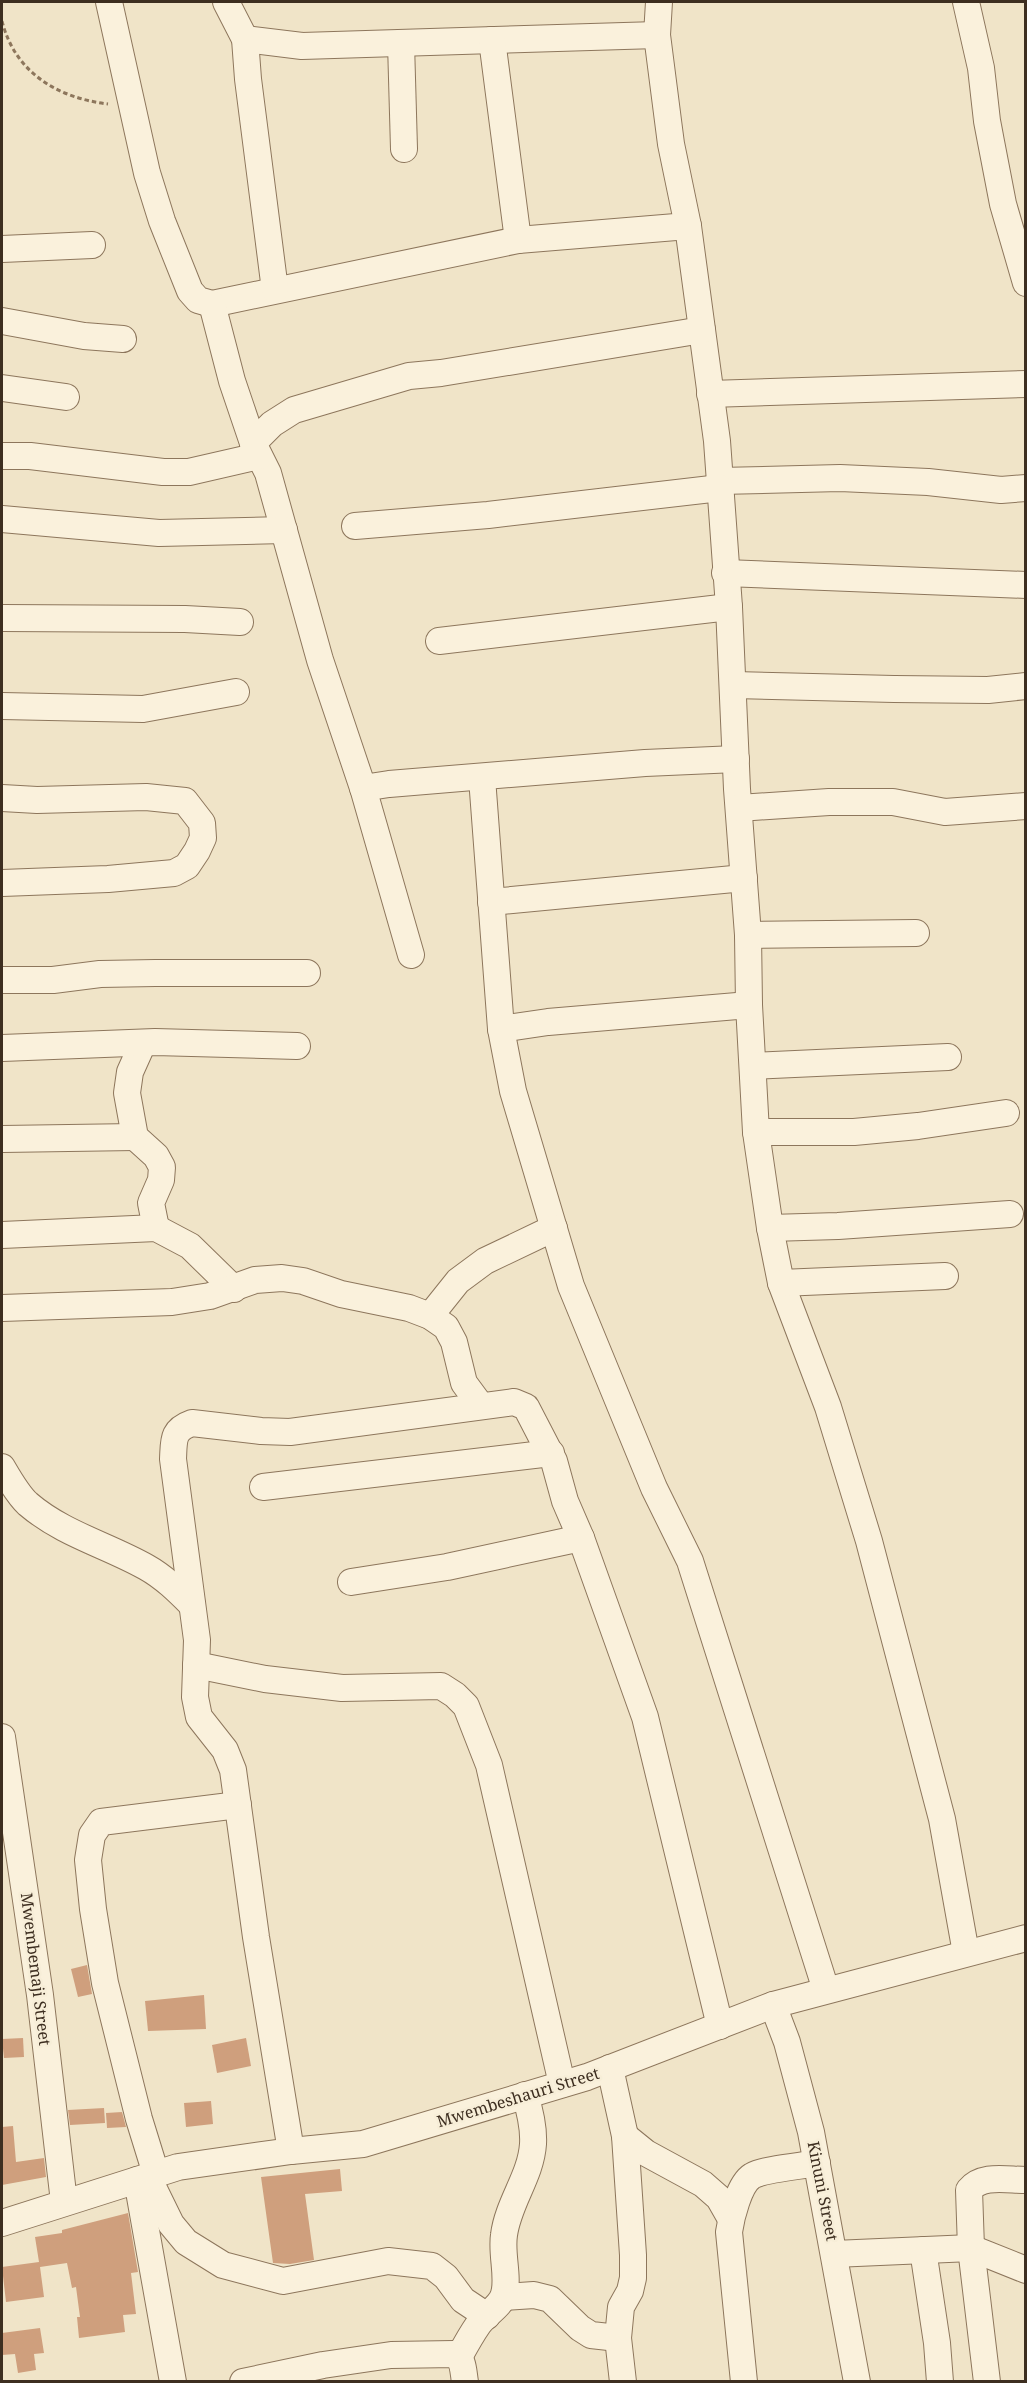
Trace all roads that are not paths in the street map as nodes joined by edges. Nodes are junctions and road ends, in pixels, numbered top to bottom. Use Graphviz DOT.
graph roads {
  1 [pos="109,2"];
  2 [pos="226,2"];
  3 [pos="659,2"];
  4 [pos="966,2"];
  5 [pos="657,35"];
  6 [pos="245,39"];
  7 [pos="492,40"];
  8 [pos="401,43"];
  9 [pos="404,149"];
  10 [pos="688,226"];
  11 [pos="518,240"];
  12 [pos="92,245"];
  13 [pos="2,249"];
  14 [pos="1026,283"];
  15 [pos="276,290"];
  16 [pos="212,303"];
  17 [pos="2,321"];
  18 [pos="702,330"];
  19 [pos="123,339"];
  20 [pos="1026,384"];
  21 [pos="2,388"];
  22 [pos="710,394"];
  23 [pos="66,397"];
  24 [pos="256,449"];
  25 [pos="2,456"];
  26 [pos="719,485"];
  27 [pos="1026,488"];
  28 [pos="2,519"];
  29 [pos="355,526"];
  30 [pos="284,530"];
  31 [pos="725,573"];
  32 [pos="1026,585"];
  33 [pos="729,607"];
  34 [pos="2,618"];
  35 [pos="240,622"];
  36 [pos="439,641"];
  37 [pos="734,685"];
  38 [pos="1026,686"];
  39 [pos="236,692"];
  40 [pos="2,706"];
  41 [pos="736,759"];
  42 [pos="482,778"];
  43 [pos="363,788"];
  44 [pos="2,798"];
  45 [pos="1026,806"];
  46 [pos="739,808"];
  47 [pos="744,878"];
  48 [pos="2,883"];
  49 [pos="491,902"];
  50 [pos="916,933"];
  51 [pos="748,934"];
  52 [pos="411,955"];
  53 [pos="307,973"];
  54 [pos="2,980"];
  55 [pos="749,1005"];
  56 [pos="501,1029"];
  57 [pos="143,1043"];
  58 [pos="297,1046"];
  59 [pos="2,1048"];
  60 [pos="948,1056"];
  61 [pos="753,1066"];
  62 [pos="1006,1113"];
  63 [pos="756,1132"];
  64 [pos="135,1137"];
  65 [pos="2,1139"];
  66 [pos="1010,1214"];
  67 [pos="156,1228"];
  68 [pos="554,1228"];
  69 [pos="770,1228"];
  70 [pos="2,1235"];
  71 [pos="945,1276"];
  72 [pos="781,1283"];
  73 [pos="234,1289"];
  74 [pos="2,1308"];
  75 [pos="430,1316"];
  76 [pos="481,1406"];
  77 [pos="551,1454"];
  78 [pos="2,1467"];
  79 [pos="263,1487"];
  80 [pos="581,1538"];
  81 [pos="351,1582"];
  82 [pos="192,1605"];
  83 [pos="196,1665"];
  84 [pos="2,1737"];
  85 [pos="238,1805"];
  86 [pos="1026,1938"];
  87 [pos="966,1953"];
  88 [pos="826,1990"];
  89 [pos="773,2005"];
  90 [pos="720,2026"];
  91 [pos="610,2068"];
  92 [pos="562,2084"];
  93 [pos="525,2095"];
  94 [pos="625,2136"];
  95 [pos="291,2151"];
  96 [pos="817,2163"];
  97 [pos="147,2177"];
  98 [pos="1026,2180"];
  99 [pos="64,2202"];
  100 [pos="731,2219"];
  101 [pos="2,2223"];
  102 [pos="971,2248"];
  103 [pos="923,2250"];
  104 [pos="834,2254"];
  105 [pos="1026,2270"];
  106 [pos="504,2296"];
  107 [pos="486,2316"];
  108 [pos="618,2338"];
  109 [pos="459,2357"];
  110 [pos="172,2381"];
  111 [pos="243,2382"];
  112 [pos="465,2382"];
  113 [pos="623,2382"];
  114 [pos="744,2382"];
  115 [pos="857,2382"];
  116 [pos="940,2382"];
  117 [pos="987,2382"];
  1 -- 16 [label="street"];
  2 -- 6 [label="street"];
  3 -- 5 [label="street"];
  4 -- 14 [label="street"];
  5 -- 7 [label="street"];
  5 -- 10 [label="street"];
  6 -- 8 [label="street"];
  6 -- 15 [label="street"];
  7 -- 8 [label="street"];
  7 -- 11 [label="street"];
  8 -- 9 [label="street"];
  10 -- 11 [label="street"];
  10 -- 18 [label="street"];
  11 -- 15 [label="street"];
  12 -- 13 [label="street"];
  15 -- 16 [label="street"];
  16 -- 24 [label="street"];
  17 -- 19 [label="street"];
  18 -- 22 [label="street"];
  18 -- 24 [label="street"];
  20 -- 22 [label="street"];
  21 -- 23 [label="street"];
  22 -- 26 [label="street"];
  24 -- 25 [label="street"];
  24 -- 30 [label="street"];
  26 -- 27 [label="street"];
  26 -- 29 [label="street"];
  26 -- 31 [label="street"];
  28 -- 30 [label="street"];
  30 -- 43 [label="street"];
  31 -- 32 [label="street"];
  31 -- 33 [label="street"];
  33 -- 36 [label="street"];
  33 -- 37 [label="street"];
  34 -- 35 [label="street"];
  37 -- 38 [label="street"];
  37 -- 41 [label="street"];
  39 -- 40 [label="street"];
  41 -- 42 [label="street"];
  41 -- 46 [label="street"];
  42 -- 43 [label="street"];
  42 -- 49 [label="street"];
  43 -- 52 [label="street"];
  44 -- 48 [label="street"];
  45 -- 46 [label="street"];
  46 -- 47 [label="street"];
  47 -- 49 [label="street"];
  47 -- 51 [label="street"];
  49 -- 56 [label="street"];
  50 -- 51 [label="street"];
  51 -- 55 [label="street"];
  53 -- 54 [label="street"];
  55 -- 56 [label="street"];
  55 -- 61 [label="street"];
  56 -- 68 [label="street"];
  57 -- 58 [label="street"];
  57 -- 59 [label="street"];
  57 -- 64 [label="street"];
  60 -- 61 [label="street"];
  61 -- 63 [label="street"];
  62 -- 63 [label="street"];
  63 -- 69 [label="street"];
  64 -- 65 [label="street"];
  64 -- 67 [label="street"];
  66 -- 69 [label="street"];
  67 -- 70 [label="street"];
  67 -- 73 [label="street"];
  68 -- 75 [label="street"];
  68 -- 88 [label="street"];
  69 -- 72 [label="street"];
  71 -- 72 [label="street"];
  72 -- 87 [label="street"];
  73 -- 74 [label="street"];
  73 -- 75 [label="street"];
  75 -- 76 [label="street"];
  76 -- 77 [label="street"];
  76 -- 82 [label="street"];
  77 -- 79 [label="street"];
  77 -- 80 [label="street"];
  78 -- 82 [label="street"];
  80 -- 81 [label="street"];
  80 -- 90 [label="street"];
  82 -- 83 [label="street"];
  83 -- 85 [label="street"];
  83 -- 92 [label="street"];
  84 -- 99 [label="street, Mwembemaji Street"];
  85 -- 95 [label="street"];
  85 -- 97 [label="street"];
  86 -- 87 [label="street, Mwembeshauri Street"];
  87 -- 88 [label="street, Mwembeshauri Street"];
  88 -- 89 [label="street, Mwembeshauri Street"];
  89 -- 90 [label="street, Mwembeshauri Street"];
  89 -- 96 [label="street, Kinuni Street"];
  90 -- 91 [label="street, Mwembeshauri Street"];
  91 -- 92 [label="street, Mwembeshauri Street"];
  91 -- 94 [label="street"];
  92 -- 93 [label="street, Mwembeshauri Street"];
  93 -- 95 [label="street, Mwembeshauri Street"];
  93 -- 106 [label="street"];
  94 -- 100 [label="street"];
  94 -- 108 [label="street"];
  95 -- 97 [label="street, Mwembeshauri Street"];
  96 -- 100 [label="street"];
  96 -- 104 [label="street, Kinuni Street"];
  97 -- 99 [label="street, Mwembeshauri Street"];
  97 -- 107 [label="street"];
  97 -- 110 [label="street"];
  98 -- 102 [label="street"];
  99 -- 101 [label="street, Mwembeshauri Street"];
  100 -- 114 [label="street"];
  102 -- 103 [label="street"];
  102 -- 105 [label="street"];
  102 -- 117 [label="street"];
  103 -- 104 [label="street"];
  103 -- 116 [label="street"];
  104 -- 115 [label="street, Kinuni Street"];
  106 -- 107 [label="street"];
  106 -- 108 [label="street"];
  107 -- 109 [label="street"];
  108 -- 113 [label="street"];
  109 -- 111 [label="street"];
  109 -- 112 [label="street"];
}
